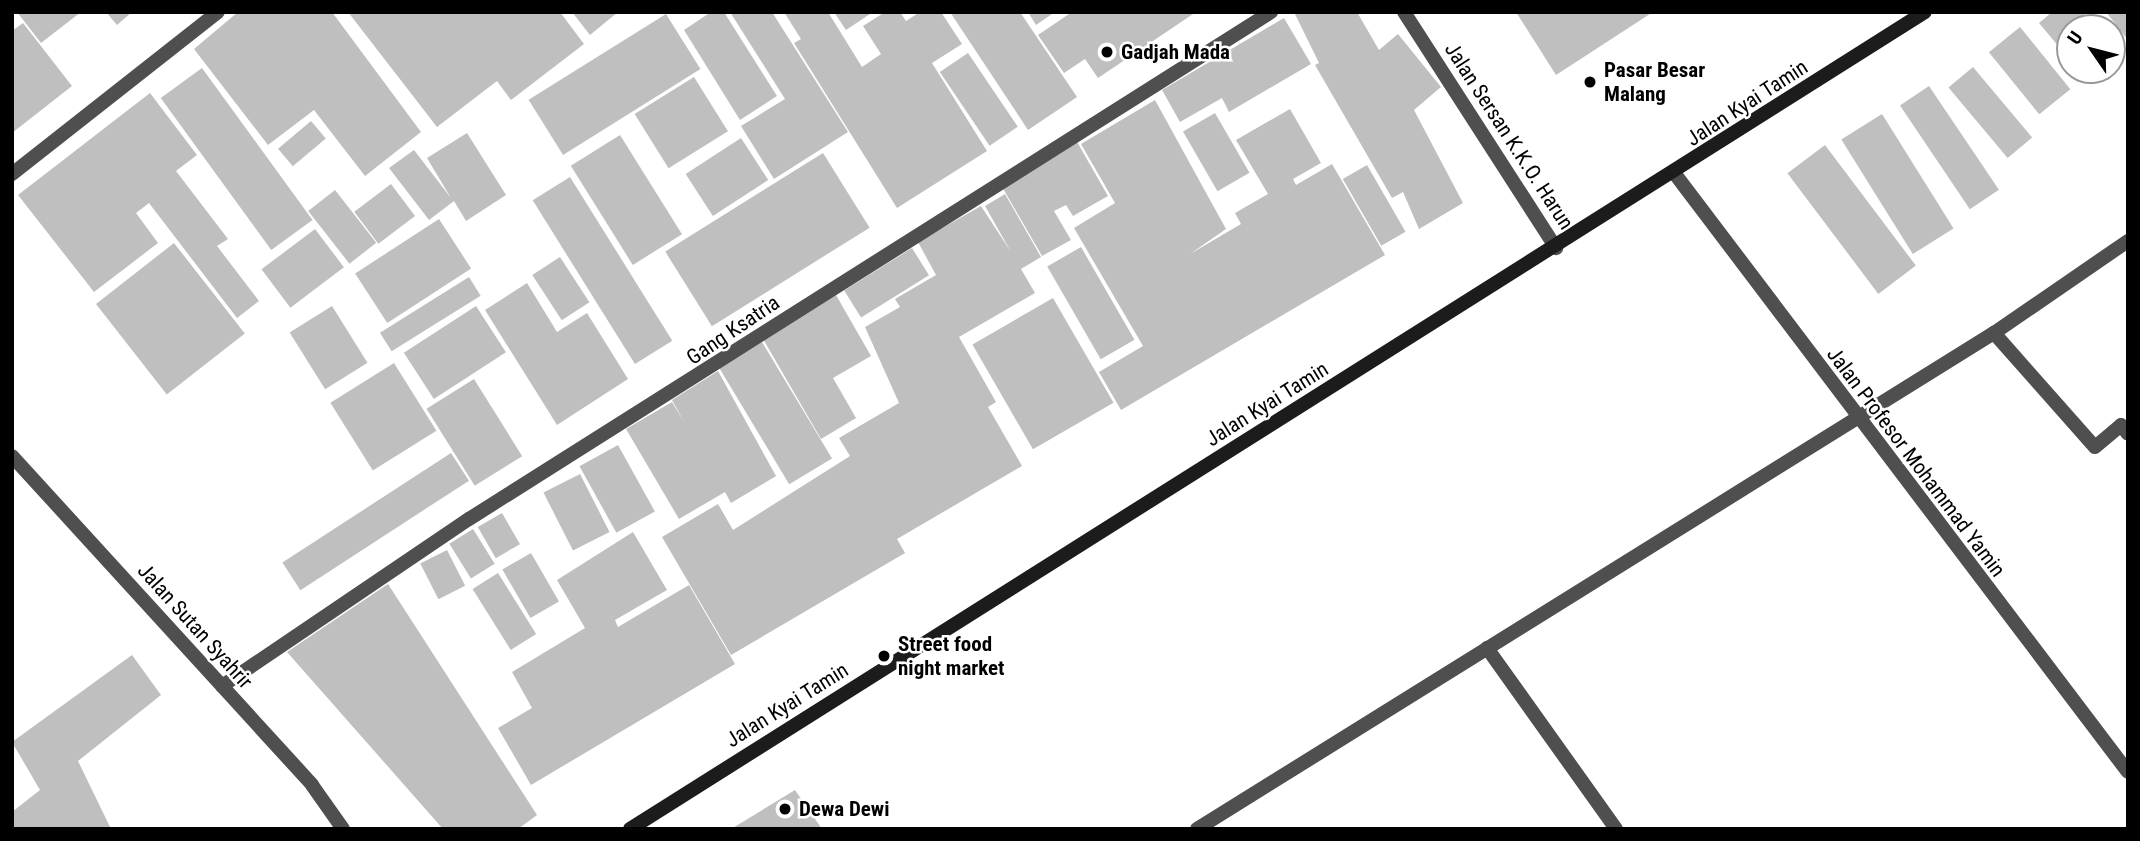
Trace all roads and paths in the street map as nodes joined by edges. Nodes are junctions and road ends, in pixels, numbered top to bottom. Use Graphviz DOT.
graph roads {
  1 [pos="218,12"];
  2 [pos="1271,12"];
  3 [pos="1404,12"];
  4 [pos="1925,12"];
  5 [pos="12,174"];
  6 [pos="1675,174"];
  7 [pos="2128,241"];
  8 [pos="1556,248"];
  9 [pos="1994,333"];
  10 [pos="1854,418"];
  11 [pos="2128,434"];
  12 [pos="12,456"];
  13 [pos="1487,648"];
  14 [pos="222,686"];
  15 [pos="2128,772"];
  16 [pos="343,829"];
  17 [pos="630,829"];
  18 [pos="1197,829"];
  19 [pos="1616,829"];
  1 -- 5 [label="street"];
  2 -- 14 [label="street, Gang Ksatria"];
  3 -- 8 [label="street, Jalan Sersan K.K.O. Harun"];
  4 -- 6 [label="main road, Jalan Kyai Tamin"];
  6 -- 8 [label="main road, Jalan Kyai Tamin"];
  6 -- 10 [label="street, Jalan Profesor Mohammad Yamin"];
  7 -- 9 [label="street"];
  8 -- 17 [label="main road, Jalan Kyai Tamin"];
  9 -- 10 [label="street"];
  9 -- 11 [label="street"];
  10 -- 13 [label="street"];
  10 -- 15 [label="street, Jalan Profesor Mohammad Yamin"];
  12 -- 14 [label="street, Jalan Sutan Syahrir"];
  13 -- 18 [label="street"];
  13 -- 19 [label="street"];
  14 -- 16 [label="street, Jalan Sutan Syahrir"];
}
